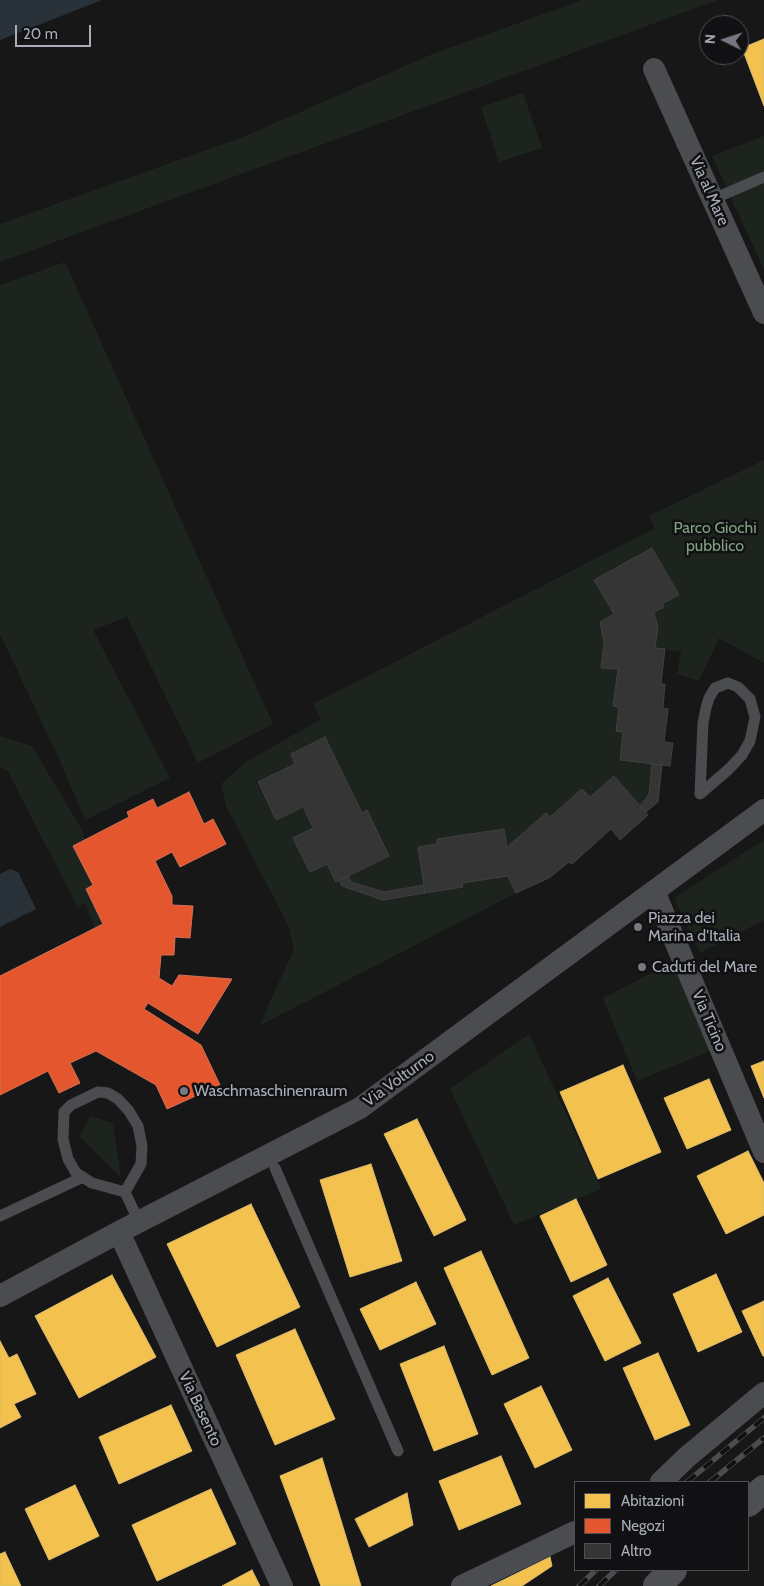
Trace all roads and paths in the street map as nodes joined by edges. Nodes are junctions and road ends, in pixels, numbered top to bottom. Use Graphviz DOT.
graph roads {
  1 [pos="654,69"];
  2 [pos="764,177"];
  3 [pos="712,199"];
  4 [pos="764,313"];
  5 [pos="700,794"];
  6 [pos="764,810"];
  7 [pos="654,891"];
  8 [pos="763,1144"];
  9 [pos="274,1168"];
  10 [pos="83,1177"];
  11 [pos="125,1192"];
  12 [pos="0,1216"];
  13 [pos="139,1222"];
  14 [pos="119,1232"];
  15 [pos="0,1296"];
  16 [pos="764,1393"];
  17 [pos="398,1451"];
  18 [pos="662,1481"];
  19 [pos="764,1489"];
  20 [pos="749,1502"];
  21 [pos="574,1532"];
  22 [pos="672,1571"];
  23 [pos="282,1586"];
  24 [pos="462,1586"];
  25 [pos="657,1586"];
  1 -- 3 [label="street, Via al Mare"];
  2 -- 3 [label="lane"];
  3 -- 4 [label="street, Via al Mare"];
  5 -- 5 [label="lane"];
  6 -- 7 [label="street, Via Volturno"];
  7 -- 8 [label="street, Via Ticino"];
  7 -- 13 [label="street, Via Volturno"];
  9 -- 17 [label="lane"];
  10 -- 11 [label="lane"];
  10 -- 11 [label="lane"];
  10 -- 12 [label="lane"];
  11 -- 13 [label="lane"];
  13 -- 14 [label="street, Via Volturno"];
  14 -- 15 [label="street, Via Volturno"];
  14 -- 23 [label="street, Via Basento"];
  16 -- 18 [label="street"];
  19 -- 20 [label="main road"];
  21 -- 24 [label="street"];
  22 -- 25 [label="main road"];
}
